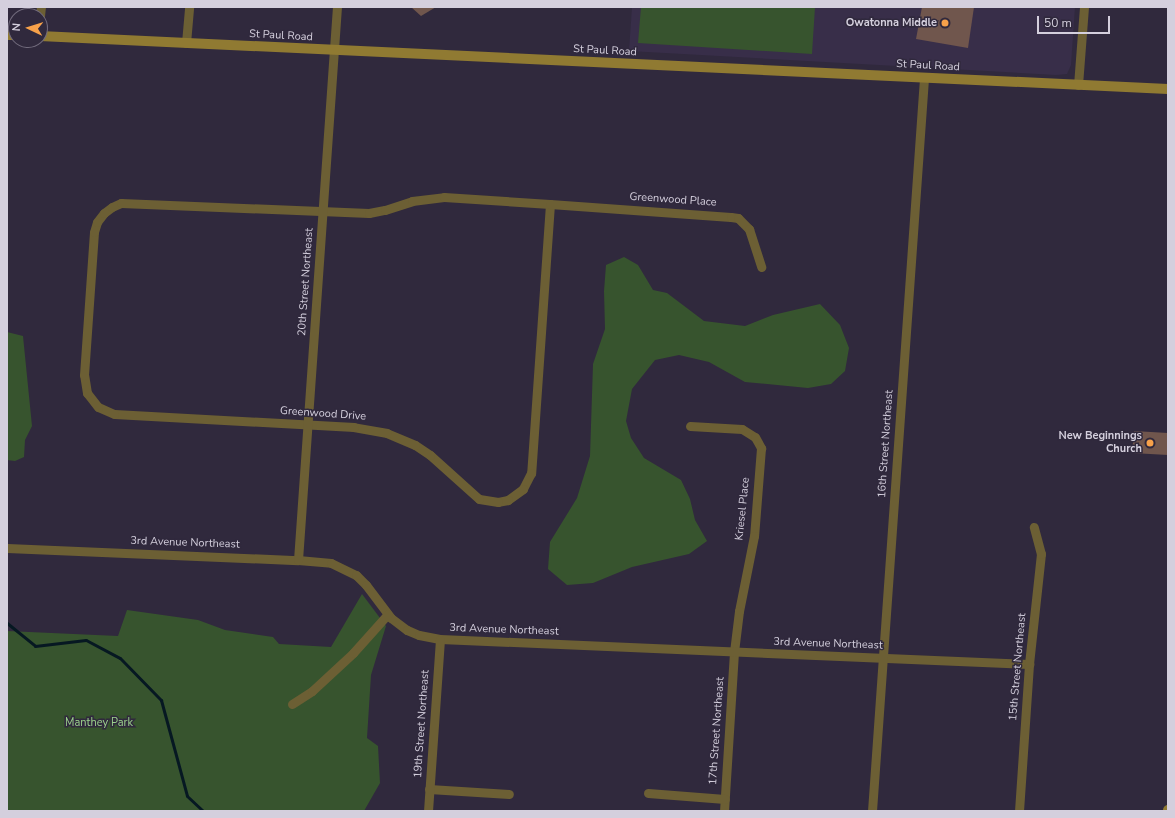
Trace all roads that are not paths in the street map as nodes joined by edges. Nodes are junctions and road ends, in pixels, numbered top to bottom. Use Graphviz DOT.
graph roads {
  1 [pos="189,7"];
  2 [pos="337,7"];
  3 [pos="1084,7"];
  4 [pos="48,36"];
  5 [pos="186,43"];
  6 [pos="334,50"];
  7 [pos="924,78"];
  8 [pos="1078,85"];
  9 [pos="1168,89"];
  10 [pos="550,204"];
  11 [pos="323,211"];
  12 [pos="761,267"];
  13 [pos="308,424"];
  14 [pos="690,426"];
  15 [pos="1034,527"];
  16 [pos="7,548"];
  17 [pos="298,560"];
  18 [pos="388,614"];
  19 [pos="440,639"];
  20 [pos="734,652"];
  21 [pos="883,658"];
  22 [pos="1029,664"];
  23 [pos="292,704"];
  24 [pos="429,789"];
  25 [pos="648,793"];
  26 [pos="509,794"];
  27 [pos="725,799"];
  28 [pos="428,811"];
  29 [pos="724,811"];
  30 [pos="872,811"];
  31 [pos="1019,811"];
  1 -- 5 [label="street"];
  2 -- 6 [label="street, 20th Street Northeast"];
  3 -- 8 [label="street"];
  4 -- 5 [label="street, St Paul Road"];
  5 -- 6 [label="street, St Paul Road"];
  6 -- 7 [label="street, St Paul Road"];
  6 -- 11 [label="street, 20th Street Northeast"];
  7 -- 8 [label="street, St Paul Road"];
  7 -- 21 [label="street, 16th Street Northeast"];
  8 -- 9 [label="street, St Paul Road"];
  10 -- 11 [label="street, Greenwood Drive"];
  10 -- 12 [label="street, Greenwood Place"];
  10 -- 13 [label="street, Greenwood Drive"];
  11 -- 13 [label="street, 20th Street Northeast"];
  11 -- 13 [label="street, Greenwood Drive"];
  13 -- 17 [label="street, 20th Street Northeast"];
  14 -- 20 [label="street, Kriesel Place"];
  15 -- 22 [label="street, 15th Street Northeast"];
  16 -- 17 [label="street, 3rd Avenue Northeast"];
  17 -- 18 [label="street, 3rd Avenue Northeast"];
  18 -- 19 [label="street, 3rd Avenue Northeast"];
  18 -- 23 [label="street"];
  19 -- 20 [label="street, 3rd Avenue Northeast"];
  19 -- 24 [label="street, 19th Street Northeast"];
  20 -- 21 [label="street, 3rd Avenue Northeast"];
  20 -- 27 [label="street, 17th Street Northeast"];
  21 -- 22 [label="street, 3rd Avenue Northeast"];
  21 -- 30 [label="street, 16th Street Northeast"];
  22 -- 31 [label="street, 15th Street Northeast"];
  24 -- 26 [label="street"];
  24 -- 28 [label="street, 19th Street Northeast"];
  25 -- 27 [label="street"];
  27 -- 29 [label="street, 17th Street Northeast"];
}
